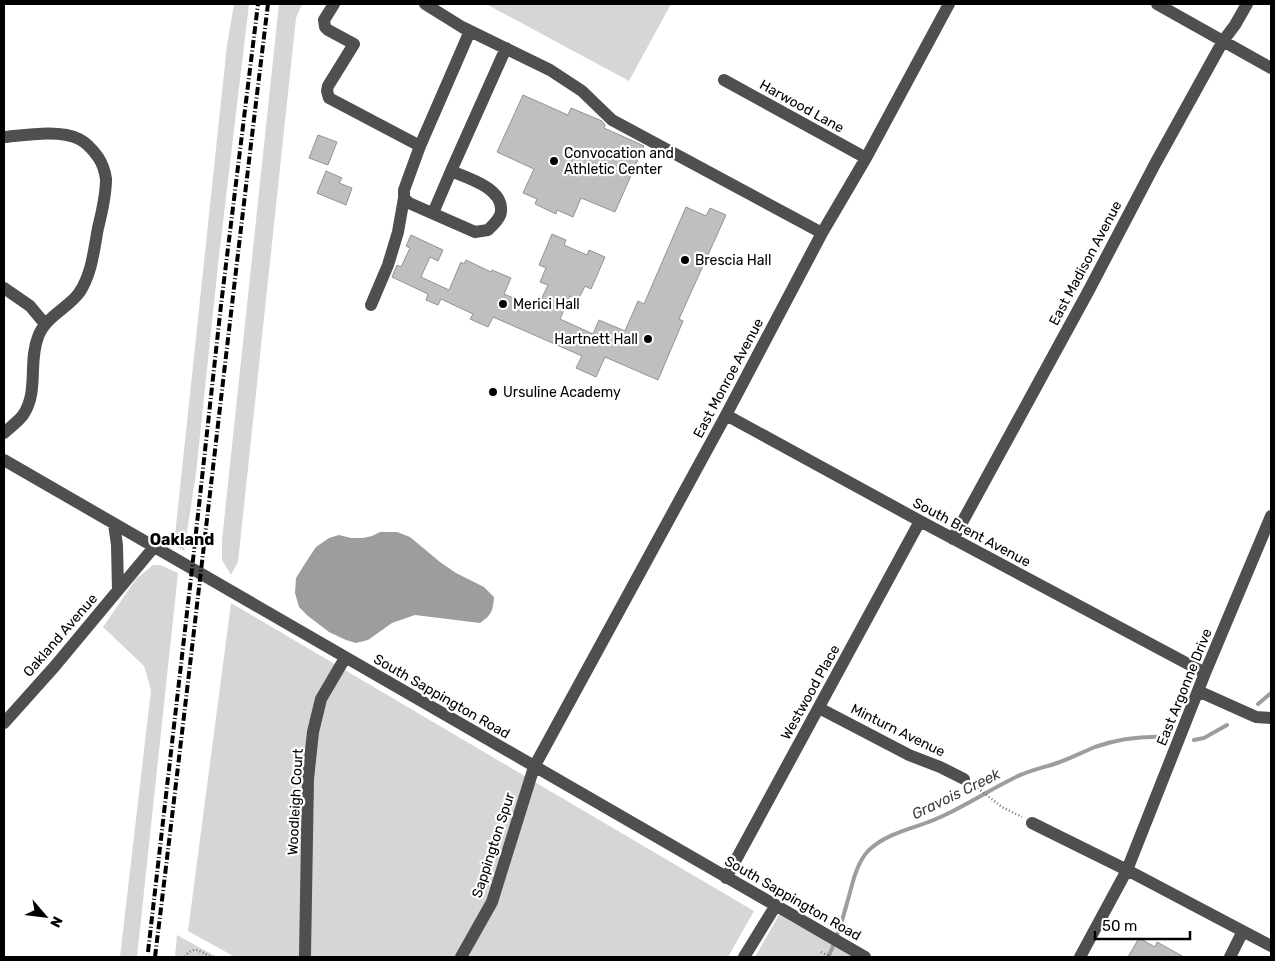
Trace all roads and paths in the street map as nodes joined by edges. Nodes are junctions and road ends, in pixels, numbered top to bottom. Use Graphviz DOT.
graph roads {
  1 [pos="334,4"];
  2 [pos="425,4"];
  3 [pos="949,4"];
  4 [pos="1157,4"];
  5 [pos="1247,4"];
  6 [pos="470,31"];
  7 [pos="1223,41"];
  8 [pos="506,48"];
  9 [pos="1271,68"];
  10 [pos="724,80"];
  11 [pos="4,137"];
  12 [pos="420,146"];
  13 [pos="866,158"];
  14 [pos="452,171"];
  15 [pos="404,198"];
  16 [pos="433,213"];
  17 [pos="822,233"];
  18 [pos="4,288"];
  19 [pos="371,305"];
  20 [pos="45,324"];
  21 [pos="726,415"];
  22 [pos="4,433"];
  23 [pos="4,460"];
  24 [pos="1271,516"];
  25 [pos="920,521"];
  26 [pos="114,524"];
  27 [pos="953,539"];
  28 [pos="154,547"];
  29 [pos="118,590"];
  30 [pos="345,658"];
  31 [pos="1205,673"];
  32 [pos="1198,691"];
  33 [pos="819,708"];
  34 [pos="1271,718"];
  35 [pos="4,721"];
  36 [pos="534,767"];
  37 [pos="964,779"];
  38 [pos="979,788"];
  39 [pos="1032,823"];
  40 [pos="1127,870"];
  41 [pos="726,878"];
  42 [pos="776,905"];
  43 [pos="1243,931"];
  44 [pos="1271,946"];
  45 [pos="821,952"];
  46 [pos="305,955"];
  47 [pos="184,957"];
  48 [pos="211,957"];
  49 [pos="461,957"];
  50 [pos="744,957"];
  51 [pos="831,957"];
  52 [pos="865,957"];
  53 [pos="1080,957"];
  54 [pos="1230,957"];
  1 -- 12 [label="street"];
  2 -- 6 [label="street"];
  3 -- 13 [label="street, East Monroe Avenue"];
  4 -- 7 [label="street"];
  5 -- 7 [label="street, East Madison Avenue"];
  6 -- 8 [label="street"];
  6 -- 12 [label="street"];
  7 -- 9 [label="street"];
  7 -- 27 [label="street, East Madison Avenue"];
  8 -- 14 [label="street"];
  8 -- 17 [label="street"];
  10 -- 13 [label="street, Harwood Lane"];
  11 -- 20 [label="street"];
  12 -- 15 [label="street"];
  13 -- 17 [label="street, East Monroe Avenue"];
  14 -- 16 [label="street"];
  14 -- 16 [label="street"];
  15 -- 16 [label="street"];
  15 -- 19 [label="street"];
  17 -- 21 [label="street, East Monroe Avenue"];
  18 -- 20 [label="street"];
  20 -- 22 [label="street"];
  21 -- 25 [label="street, South Brent Avenue"];
  21 -- 36 [label="street, East Monroe Avenue"];
  23 -- 26 [label="street, South Sappington Road"];
  24 -- 31 [label="street, East Argonne Drive"];
  25 -- 27 [label="street, South Brent Avenue"];
  25 -- 33 [label="street, Westwood Place"];
  26 -- 28 [label="street, South Sappington Road"];
  26 -- 29 [label="street"];
  27 -- 31 [label="street, South Brent Avenue"];
  28 -- 29 [label="street, Oakland Avenue"];
  28 -- 30 [label="street, South Sappington Road"];
  29 -- 35 [label="street, Oakland Avenue"];
  30 -- 36 [label="street, South Sappington Road"];
  30 -- 46 [label="street, Woodleigh Court"];
  31 -- 32 [label="street, East Argonne Drive"];
  32 -- 34 [label="street"];
  32 -- 40 [label="street, East Argonne Drive"];
  33 -- 37 [label="street, Minturn Avenue"];
  33 -- 41 [label="street, Westwood Place"];
  36 -- 41 [label="street, South Sappington Road"];
  36 -- 49 [label="street, Sappington Spur"];
  38 -- 39 [label="path"];
  39 -- 40 [label="street"];
  40 -- 43 [label="street"];
  40 -- 53 [label="street"];
  41 -- 42 [label="street, South Sappington Road"];
  42 -- 50 [label="street"];
  42 -- 52 [label="street, South Sappington Road"];
  43 -- 44 [label="street"];
  43 -- 54 [label="street"];
  45 -- 51 [label="path"];
  47 -- 48 [label="path"];
}
